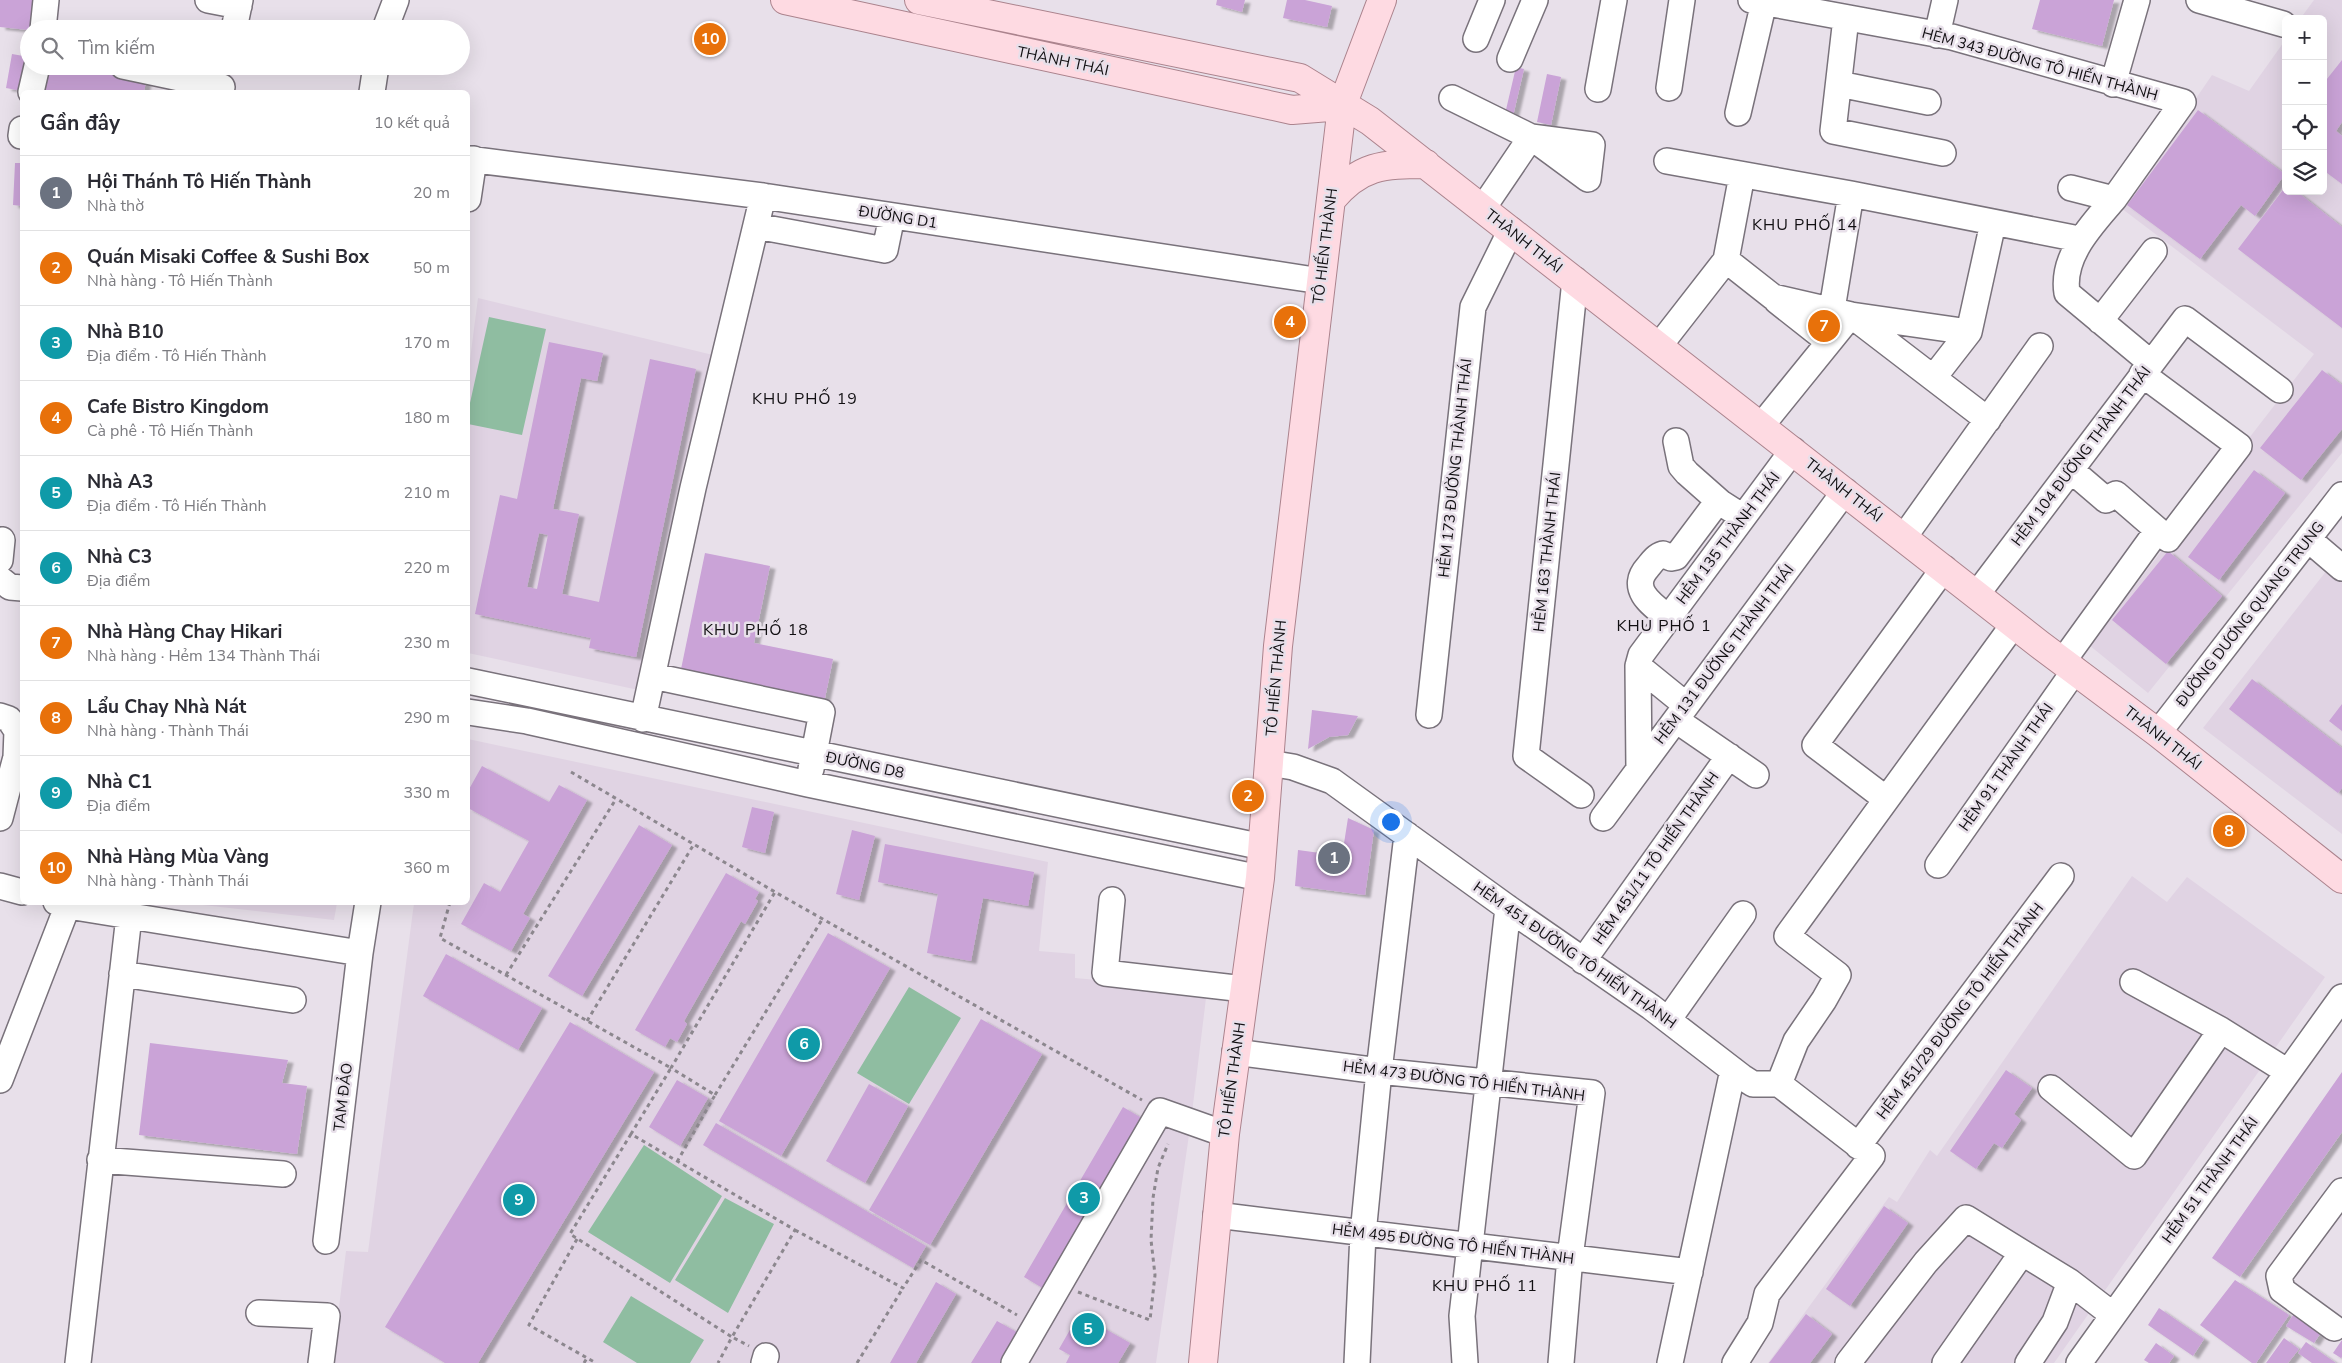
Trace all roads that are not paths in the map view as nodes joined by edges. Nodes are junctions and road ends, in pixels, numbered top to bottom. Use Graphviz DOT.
graph roads {
  1 [pos="46,0"];
  2 [pos="208,0"];
  3 [pos="396,0"];
  4 [pos="785,0"];
  5 [pos="919,0"];
  6 [pos="1382,0"];
  7 [pos="1492,0"];
  8 [pos="1535,0"];
  9 [pos="1614,0"];
  10 [pos="1682,0"];
  11 [pos="1945,0"];
  12 [pos="2137,0"];
  13 [pos="2200,0"];
  14 [pos="1757,1"];
  15 [pos="1814,6"];
  16 [pos="959,9"];
  17 [pos="238,12"];
  18 [pos="1846,18"];
  19 [pos="44,20"];
  20 [pos="388,20"];
  21 [pos="2282,24"];
  22 [pos="1936,35"];
  23 [pos="953,37"];
  24 [pos="1476,39"];
  25 [pos="1510,60"];
  26 [pos="35,75"];
  27 [pos="179,75"];
  28 [pos="375,75"];
  29 [pos="223,82"];
  30 [pos="1838,84"];
  31 [pos="2113,84"];
  32 [pos="1668,88"];
  33 [pos="1598,89"];
  34 [pos="31,90"];
  35 [pos="372,90"];
  36 [pos="1452,98"];
  37 [pos="1928,102"];
  38 [pos="1342,106"];
  39 [pos="1738,113"];
  40 [pos="1943,153"];
  41 [pos="471,159"];
  42 [pos="1666,161"];
  43 [pos="1426,164"];
  44 [pos="470,172"];
  45 [pos="1742,175"];
  46 [pos="2071,188"];
  47 [pos="1851,194"];
  48 [pos="763,196"];
  49 [pos="2114,199"];
  50 [pos="1331,200"];
  51 [pos="1482,208"];
  52 [pos="892,216"];
  53 [pos="1994,223"];
  54 [pos="756,226"];
  55 [pos="1511,230"];
  56 [pos="2080,239"];
  57 [pos="2154,251"];
  58 [pos="1726,260"];
  59 [pos="1575,280"];
  60 [pos="1321,281"];
  61 [pos="1773,297"];
  62 [pos="1842,312"];
  63 [pos="2100,321"];
  64 [pos="1968,332"];
  65 [pos="1830,342"];
  66 [pos="1659,346"];
  67 [pos="2040,346"];
  68 [pos="2147,369"];
  69 [pos="1934,378"];
  70 [pos="2280,390"];
  71 [pos="1988,420"];
  72 [pos="1761,426"];
  73 [pos="1676,441"];
  74 [pos="1793,450"];
  75 [pos="2071,470"];
  76 [pos="1845,491"];
  77 [pos="2342,495"];
  78 [pos="1721,503"];
  79 [pos="1743,517"];
  80 [pos="2157,531"];
  81 [pos="1904,537"];
  82 [pos="2308,539"];
  83 [pos="1676,557"];
  84 [pos="1944,568"];
  85 [pos="2342,568"];
  86 [pos="1701,574"];
  87 [pos="0,578"];
  88 [pos="20,588"];
  89 [pos="1977,594"];
  90 [pos="1669,618"];
  91 [pos="2014,624"];
  92 [pos="1638,666"];
  93 [pos="2069,666"];
  94 [pos="653,676"];
  95 [pos="470,681"];
  96 [pos="534,696"];
  97 [pos="470,712"];
  98 [pos="1681,712"];
  99 [pos="1429,715"];
  100 [pos="0,716"];
  101 [pos="643,719"];
  102 [pos="527,721"];
  103 [pos="2158,733"];
  104 [pos="814,754"];
  105 [pos="1729,756"];
  106 [pos="1270,764"];
  107 [pos="1639,769"];
  108 [pos="1756,775"];
  109 [pos="808,784"];
  110 [pos="1581,795"];
  111 [pos="1886,799"];
  112 [pos="0,818"];
  113 [pos="1603,818"];
  114 [pos="1407,835"];
  115 [pos="1263,847"];
  116 [pos="1938,865"];
  117 [pos="2061,876"];
  118 [pos="1260,878"];
  119 [pos="2342,879"];
  120 [pos="0,886"];
  121 [pos="20,891"];
  122 [pos="1112,900"];
  123 [pos="64,905"];
  124 [pos="69,905"];
  125 [pos="368,905"];
  126 [pos="1508,908"];
  127 [pos="1743,914"];
  128 [pos="128,916"];
  129 [pos="360,953"];
  130 [pos="1583,960"];
  131 [pos="122,974"];
  132 [pos="2133,982"];
  133 [pos="1244,989"];
  134 [pos="2342,997"];
  135 [pos="293,1000"];
  136 [pos="1668,1020"];
  137 [pos="2221,1030"];
  138 [pos="1236,1052"];
  139 [pos="1733,1070"];
  140 [pos="1379,1071"];
  141 [pos="2288,1072"];
  142 [pos="0,1080"];
  143 [pos="1488,1082"];
  144 [pos="1779,1084"];
  145 [pos="2051,1088"];
  146 [pos="1225,1134"];
  147 [pos="1865,1151"];
  148 [pos="100,1160"];
  149 [pos="283,1174"];
  150 [pos="2342,1191"];
  151 [pos="1216,1215"];
  152 [pos="1363,1234"];
  153 [pos="326,1241"];
  154 [pos="1469,1246"];
  155 [pos="2022,1253"];
  156 [pos="1570,1257"];
  157 [pos="1690,1272"];
  158 [pos="2070,1282"];
  159 [pos="259,1313"];
  160 [pos="2113,1315"];
  161 [pos="2334,1328"];
  162 [pos="78,1363"];
  163 [pos="321,1363"];
  164 [pos="1014,1363"];
  165 [pos="1203,1363"];
  166 [pos="1357,1363"];
  167 [pos="1466,1363"];
  168 [pos="1560,1363"];
  169 [pos="1670,1363"];
  170 [pos="1735,1363"];
  171 [pos="1848,1363"];
  172 [pos="1945,1363"];
  173 [pos="2028,1363"];
  174 [pos="2079,1363"];
  1 -- 19 [label="street"];
  2 -- 17 [label="street"];
  3 -- 20 [label="street"];
  4 -- 23 [label="main road, THÀNH THÁI"];
  5 -- 16 [label="main road, THÀNH THÁI"];
  6 -- 38 [label="main road, TÔ HIẾN THÀNH"];
  7 -- 24 [label="street"];
  8 -- 25 [label="street"];
  9 -- 33 [label="street"];
  10 -- 32 [label="street"];
  11 -- 22 [label="street"];
  12 -- 31 [label="street"];
  13 -- 21 [label="street"];
  14 -- 15 [label="street, HẺM 343 ĐƯỜNG TÔ HIẾN THÀNH"];
  14 -- 39 [label="street"];
  15 -- 18 [label="street, HẺM 343 ĐƯỜNG TÔ HIẾN THÀNH"];
  16 -- 23 [label="main road"];
  16 -- 38 [label="main road, THÀNH THÁI"];
  18 -- 22 [label="street, HẺM 343 ĐƯỜNG TÔ HIẾN THÀNH"];
  18 -- 30 [label="street"];
  22 -- 31 [label="street, HẺM 343 ĐƯỜNG TÔ HIẾN THÀNH"];
  23 -- 38 [label="main road, THÀNH THÁI"];
  26 -- 34 [label="street"];
  27 -- 29 [label="street"];
  28 -- 35 [label="street"];
  30 -- 37 [label="street"];
  30 -- 40 [label="street"];
  31 -- 49 [label="street, HẺM 343 ĐƯỜNG TÔ HIẾN THÀNH"];
  36 -- 51 [label="street"];
  38 -- 43 [label="main road, THÀNH THÁI"];
  38 -- 50 [label="main road, TÔ HIẾN THÀNH"];
  41 -- 44 [label="street"];
  41 -- 48 [label="street, ĐƯỜNG D1"];
  42 -- 45 [label="street"];
  43 -- 50 [label="main road"];
  43 -- 51 [label="main road, THÀNH THÁI"];
  45 -- 47 [label="street"];
  45 -- 58 [label="street"];
  46 -- 49 [label="street"];
  47 -- 53 [label="street"];
  47 -- 62 [label="street"];
  48 -- 52 [label="street, ĐƯỜNG D1"];
  48 -- 54 [label="street"];
  49 -- 56 [label="street"];
  50 -- 60 [label="main road, TÔ HIẾN THÀNH"];
  51 -- 55 [label="main road, THÀNH THÁI"];
  52 -- 54 [label="street"];
  52 -- 60 [label="street, ĐƯỜNG D1"];
  53 -- 56 [label="street"];
  53 -- 64 [label="street"];
  54 -- 94 [label="street"];
  55 -- 59 [label="main road, THÀNH THÁI"];
  55 -- 99 [label="street, HẺM 173 ĐƯỜNG THÀNH THÁI"];
  56 -- 63 [label="street"];
  57 -- 63 [label="street"];
  58 -- 61 [label="street"];
  58 -- 66 [label="street"];
  59 -- 66 [label="main road, THÀNH THÁI"];
  59 -- 110 [label="street, HẺM 163 THÀNH THÁI"];
  60 -- 106 [label="main road, TÔ HIẾN THÀNH"];
  61 -- 62 [label="street"];
  61 -- 65 [label="street"];
  62 -- 64 [label="street"];
  62 -- 65 [label="street"];
  62 -- 69 [label="street"];
  63 -- 68 [label="street"];
  64 -- 69 [label="street"];
  65 -- 72 [label="street"];
  66 -- 72 [label="main road, THÀNH THÁI"];
  67 -- 71 [label="street"];
  68 -- 70 [label="street, HẺM 104 ĐƯỜNG THÀNH THÁI"];
  68 -- 75 [label="street, HẺM 104 ĐƯỜNG THÀNH THÁI"];
  68 -- 80 [label="street"];
  69 -- 71 [label="street"];
  71 -- 81 [label="street"];
  72 -- 74 [label="main road, THÀNH THÁI"];
  73 -- 78 [label="street"];
  74 -- 76 [label="main road, THÀNH THÁI"];
  74 -- 79 [label="street, HẺM 135 THÀNH THÁI"];
  75 -- 80 [label="street"];
  75 -- 89 [label="street, HẺM 104 ĐƯỜNG THÀNH THÁI"];
  76 -- 81 [label="main road, THÀNH THÁI"];
  76 -- 98 [label="street, HẺM 131 ĐƯỜNG THÀNH THÁI"];
  77 -- 82 [label="street, ĐƯỜNG DƯƠNG QUANG TRUNG"];
  78 -- 79 [label="street"];
  78 -- 83 [label="street"];
  79 -- 86 [label="street, HẺM 135 THÀNH THÁI"];
  80 -- 93 [label="street, HẺM 91 THÀNH THÁI"];
  81 -- 84 [label="main road, THÀNH THÁI"];
  82 -- 85 [label="street"];
  82 -- 103 [label="street, ĐƯỜNG DƯƠNG QUANG TRUNG"];
  83 -- 86 [label="street"];
  83 -- 90 [label="street"];
  84 -- 89 [label="main road, THÀNH THÁI"];
  84 -- 111 [label="street"];
  86 -- 90 [label="street, HẺM 135 THÀNH THÁI"];
  87 -- 88 [label="street"];
  89 -- 91 [label="main road, THÀNH THÁI"];
  90 -- 92 [label="street, HẺM 135 THÀNH THÁI"];
  91 -- 93 [label="main road, THÀNH THÁI"];
  91 -- 111 [label="street"];
  92 -- 98 [label="street"];
  92 -- 107 [label="street, HẺM 135 THÀNH THÁI"];
  93 -- 103 [label="main road, THÀNH THÁI"];
  93 -- 116 [label="street, HẺM 91 THÀNH THÁI"];
  94 -- 101 [label="street"];
  94 -- 104 [label="street"];
  95 -- 96 [label="street, ĐƯỜNG D8"];
  96 -- 101 [label="street, ĐƯỜNG D8"];
  96 -- 102 [label="street"];
  97 -- 102 [label="street, ĐƯỜNG D8"];
  98 -- 105 [label="street"];
  98 -- 107 [label="street, HẺM 131 ĐƯỜNG THÀNH THÁI"];
  100 -- 112 [label="street"];
  101 -- 104 [label="street, ĐƯỜNG D8"];
  102 -- 109 [label="street, ĐƯỜNG D8"];
  103 -- 119 [label="main road, THÀNH THÁI"];
  104 -- 109 [label="street"];
  104 -- 115 [label="street, ĐƯỜNG D8"];
  105 -- 108 [label="street"];
  105 -- 130 [label="street, HẺM 451/11 TÔ HIẾN THÀNH"];
  106 -- 114 [label="street, HẺM 451 ĐƯỜNG TÔ HIẾN THÀNH"];
  106 -- 115 [label="main road, TÔ HIẾN THÀNH"];
  107 -- 113 [label="street, HẺM 131 ĐƯỜNG THÀNH THÁI"];
  109 -- 118 [label="street, ĐƯỜNG D8"];
  111 -- 144 [label="street"];
  114 -- 126 [label="street, HẺM 451 ĐƯỜNG TÔ HIẾN THÀNH"];
  114 -- 140 [label="street"];
  115 -- 118 [label="main road, TÔ HIẾN THÀNH"];
  117 -- 147 [label="street, HẺM 451/29 ĐƯỜNG TÔ HIẾN THÀNH"];
  118 -- 133 [label="main road, TÔ HIẾN THÀNH"];
  120 -- 121 [label="street"];
  122 -- 133 [label="street"];
  123 -- 142 [label="street"];
  124 -- 128 [label="street"];
  125 -- 129 [label="street, TAM ĐẢO"];
  126 -- 130 [label="street, HẺM 451 ĐƯỜNG TÔ HIẾN THÀNH"];
  126 -- 143 [label="street"];
  127 -- 136 [label="street"];
  128 -- 129 [label="street"];
  128 -- 131 [label="street"];
  129 -- 153 [label="street, TAM ĐẢO"];
  130 -- 136 [label="street, HẺM 451 ĐƯỜNG TÔ HIẾN THÀNH"];
  131 -- 135 [label="street"];
  131 -- 148 [label="street"];
  132 -- 137 [label="street"];
  133 -- 138 [label="main road, TÔ HIẾN THÀNH"];
  134 -- 141 [label="street, HẺM 51 THÀNH THÁI"];
  136 -- 139 [label="street, HẺM 451 ĐƯỜNG TÔ HIẾN THÀNH"];
  137 -- 141 [label="street"];
  137 -- 145 [label="street"];
  138 -- 140 [label="street, HẺM 473 ĐƯỜNG TÔ HIẾN THÀNH"];
  138 -- 146 [label="main road, TÔ HIẾN THÀNH"];
  139 -- 144 [label="street, HẺM 451 ĐƯỜNG TÔ HIẾN THÀNH"];
  139 -- 157 [label="street"];
  140 -- 143 [label="street, HẺM 473 ĐƯỜNG TÔ HIẾN THÀNH"];
  140 -- 152 [label="street"];
  141 -- 160 [label="street, HẺM 51 THÀNH THÁI"];
  143 -- 154 [label="street"];
  143 -- 156 [label="street, HẺM 473 ĐƯỜNG TÔ HIẾN THÀNH"];
  144 -- 147 [label="street"];
  146 -- 151 [label="main road, TÔ HIẾN THÀNH"];
  146 -- 164 [label="street"];
  147 -- 170 [label="street, HẺM 451/29 ĐƯỜNG TÔ HIẾN THÀNH"];
  148 -- 149 [label="street"];
  148 -- 162 [label="street"];
  150 -- 161 [label="street"];
  151 -- 152 [label="street, HẺM 495 ĐƯỜNG TÔ HIẾN THÀNH"];
  151 -- 165 [label="main road, TÔ HIẾN THÀNH"];
  152 -- 154 [label="street, HẺM 495 ĐƯỜNG TÔ HIẾN THÀNH"];
  152 -- 166 [label="street"];
  154 -- 156 [label="street, HẺM 495 ĐƯỜNG TÔ HIẾN THÀNH"];
  154 -- 167 [label="street"];
  155 -- 158 [label="street"];
  155 -- 171 [label="street"];
  155 -- 172 [label="street"];
  156 -- 157 [label="street, HẺM 495 ĐƯỜNG TÔ HIẾN THÀNH"];
  156 -- 168 [label="street"];
  157 -- 169 [label="street"];
  158 -- 160 [label="street"];
  158 -- 173 [label="street"];
  159 -- 163 [label="street"];
  160 -- 174 [label="street, HẺM 51 THÀNH THÁI"];
}
